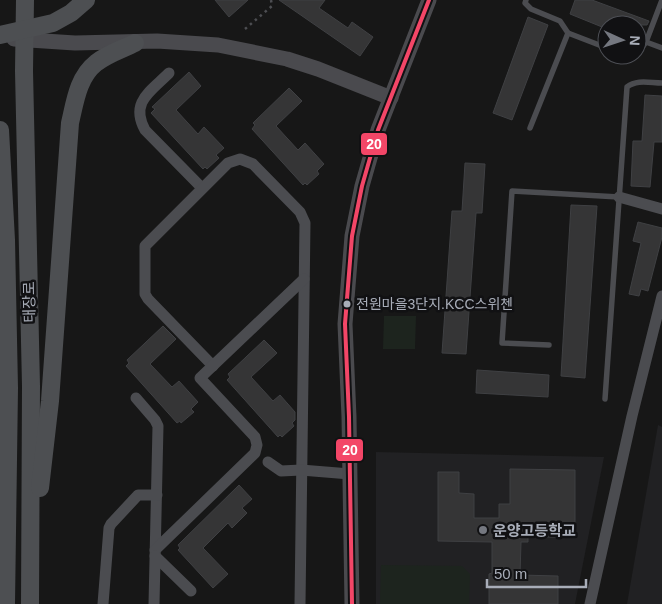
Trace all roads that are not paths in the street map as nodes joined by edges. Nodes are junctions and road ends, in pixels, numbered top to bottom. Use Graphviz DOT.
graph roads {
  1 [pos="25,0"];
  2 [pos="86,0"];
  3 [pos="423,0"];
  4 [pos="429,0"];
  5 [pos="526,0"];
  6 [pos="662,0"];
  7 [pos="568,33"];
  8 [pos="0,36"];
  9 [pos="647,39"];
  10 [pos="647,42"];
  11 [pos="135,43"];
  12 [pos="597,44"];
  13 [pos="662,48"];
  14 [pos="169,73"];
  15 [pos="662,83"];
  16 [pos="389,97"];
  17 [pos="530,128"];
  18 [pos="0,130"];
  19 [pos="202,188"];
  20 [pos="619,197"];
  21 [pos="662,208"];
  22 [pos="304,279"];
  23 [pos="662,296"];
  24 [pos="549,345"];
  25 [pos="212,366"];
  26 [pos="136,398"];
  27 [pos="605,399"];
  28 [pos="268,462"];
  29 [pos="301,470"];
  30 [pos="348,473"];
  31 [pos="157,495"];
  32 [pos="155,553"];
  33 [pos="0,566"];
  34 [pos="30,580"];
  35 [pos="191,591"];
  36 [pos="5,604"];
  37 [pos="30,604"];
  38 [pos="103,604"];
  39 [pos="154,604"];
  40 [pos="300,604"];
  41 [pos="347,604"];
  42 [pos="352,604"];
  43 [pos="590,604"];
  1 -- 34 [label="main road, 태장로"];
  2 -- 8 [label="main road"];
  3 -- 16 [label="street"];
  4 -- 16 [label="street"];
  5 -- 7 [label="lane"];
  6 -- 9 [label="lane"];
  7 -- 12 [label="lane"];
  7 -- 17 [label="lane"];
  8 -- 11 [label="street"];
  10 -- 13 [label="lane"];
  11 -- 16 [label="street"];
  11 -- 34 [label="main road"];
  14 -- 19 [label="street"];
  15 -- 20 [label="lane"];
  16 -- 30 [label="street"];
  18 -- 36 [label="main road, 태장로"];
  19 -- 22 [label="street"];
  19 -- 25 [label="street"];
  20 -- 21 [label="street"];
  20 -- 24 [label="lane"];
  20 -- 27 [label="lane"];
  22 -- 25 [label="street"];
  22 -- 29 [label="street"];
  23 -- 43 [label="street"];
  25 -- 32 [label="street"];
  26 -- 31 [label="street"];
  28 -- 29 [label="street"];
  29 -- 30 [label="street"];
  29 -- 40 [label="street"];
  30 -- 41 [label="street"];
  30 -- 42 [label="street"];
  31 -- 32 [label="street"];
  31 -- 38 [label="street"];
  32 -- 35 [label="street"];
  32 -- 39 [label="street"];
  33 -- 36 [label="main road"];
  34 -- 37 [label="main road, 태장로"];
}
